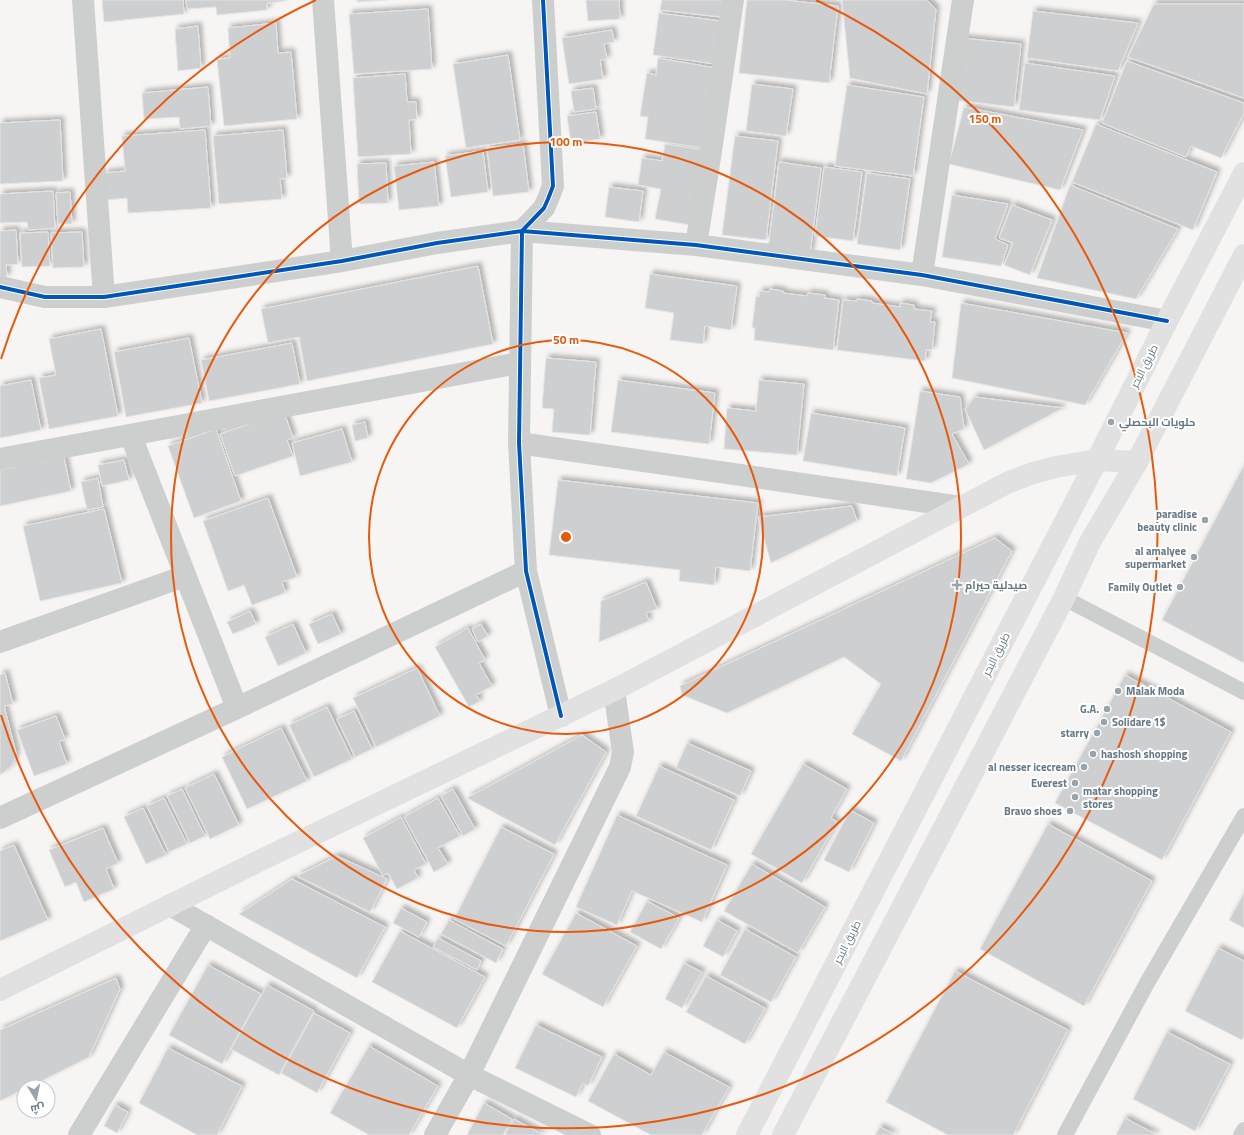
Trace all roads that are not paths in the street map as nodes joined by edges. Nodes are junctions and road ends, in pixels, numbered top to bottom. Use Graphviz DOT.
graph roads {
  1 [pos="84,0"];
  2 [pos="323,0"];
  3 [pos="543,0"];
  4 [pos="734,0"];
  5 [pos="963,0"];
  6 [pos="1244,173"];
  7 [pos="522,231"];
  8 [pos="696,245"];
  9 [pos="1244,254"];
  10 [pos="342,261"];
  11 [pos="922,275"];
  12 [pos="0,287"];
  13 [pos="104,297"];
  14 [pos="1167,321"];
  15 [pos="520,363"];
  16 [pos="131,436"];
  17 [pos="519,443"];
  18 [pos="0,459"];
  19 [pos="1097,460"];
  20 [pos="1137,462"];
  21 [pos="961,508"];
  22 [pos="526,571"];
  23 [pos="185,576"];
  24 [pos="1064,598"];
  25 [pos="0,642"];
  26 [pos="614,690"];
  27 [pos="1244,692"];
  28 [pos="237,708"];
  29 [pos="561,716"];
  30 [pos="1244,816"];
  31 [pos="0,818"];
  32 [pos="170,905"];
  33 [pos="206,925"];
  34 [pos="0,990"];
  35 [pos="469,1075"];
  36 [pos="1244,1130"];
  37 [pos="79,1135"];
  38 [pos="435,1135"];
  39 [pos="590,1135"];
  40 [pos="747,1135"];
  41 [pos="783,1135"];
  42 [pos="1065,1135"];
  43 [pos="1241,1135"];
  1 -- 13 [label="street"];
  2 -- 10 [label="street"];
  3 -- 7 [label="street"];
  4 -- 8 [label="street"];
  5 -- 11 [label="street"];
  6 -- 14 [label="main road, طريق البحر"];
  7 -- 8 [label="street"];
  7 -- 10 [label="street"];
  7 -- 15 [label="street"];
  8 -- 11 [label="street"];
  9 -- 20 [label="main road"];
  10 -- 13 [label="street"];
  11 -- 14 [label="street"];
  12 -- 13 [label="street"];
  14 -- 19 [label="main road, طريق البحر"];
  15 -- 16 [label="street"];
  15 -- 17 [label="street"];
  16 -- 18 [label="street"];
  16 -- 23 [label="street"];
  17 -- 21 [label="street"];
  17 -- 22 [label="street"];
  19 -- 20 [label="main road"];
  19 -- 21 [label="main road"];
  19 -- 40 [label="main road, طريق البحر"];
  20 -- 24 [label="main road"];
  21 -- 26 [label="main road"];
  22 -- 28 [label="street"];
  22 -- 29 [label="street"];
  23 -- 25 [label="street"];
  23 -- 28 [label="street"];
  24 -- 27 [label="lane"];
  24 -- 41 [label="main road"];
  26 -- 29 [label="main road"];
  26 -- 35 [label="street"];
  28 -- 31 [label="street"];
  29 -- 32 [label="main road"];
  30 -- 42 [label="lane"];
  32 -- 33 [label="street"];
  32 -- 34 [label="main road"];
  33 -- 35 [label="street"];
  33 -- 37 [label="street"];
  35 -- 38 [label="street"];
  35 -- 39 [label="street"];
  36 -- 43 [label="lane"];
}
